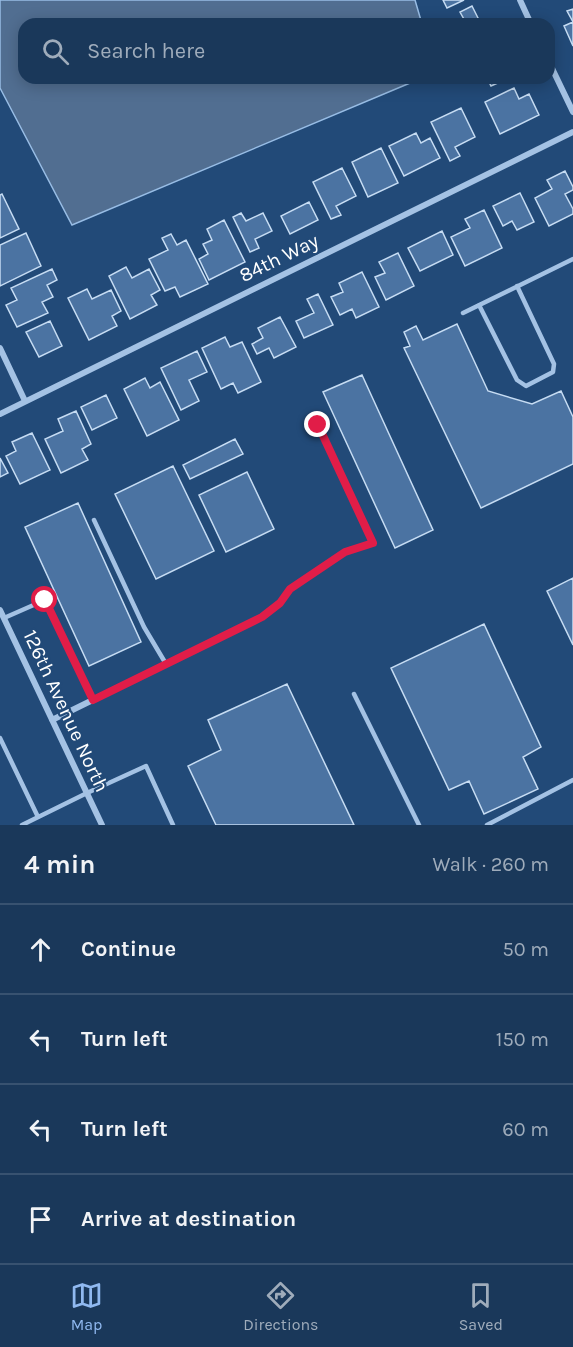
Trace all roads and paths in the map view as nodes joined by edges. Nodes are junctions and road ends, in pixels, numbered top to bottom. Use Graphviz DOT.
graph roads {
  1 [pos="520,0"];
  2 [pos="528,18"];
  3 [pos="555,74"];
  4 [pos="573,112"];
  5 [pos="573,132"];
  6 [pos="573,259"];
  7 [pos="517,286"];
  8 [pos="479,305"];
  9 [pos="463,313"];
  10 [pos="0,348"];
  11 [pos="25,401"];
  12 [pos="0,414"];
  13 [pos="318,425"];
  14 [pos="94,519"];
  15 [pos="290,589"];
  16 [pos="0,610"];
  17 [pos="4,618"];
  18 [pos="166,664"];
  19 [pos="354,694"];
  20 [pos="93,700"];
  21 [pos="52,720"];
  22 [pos="0,738"];
  23 [pos="573,780"];
  24 [pos="87,793"];
  25 [pos="38,817"];
  26 [pos="22,825"];
  27 [pos="102,825"];
  28 [pos="173,825"];
  29 [pos="419,825"];
  30 [pos="487,825"];
  1 -- 2 [label="street"];
  3 -- 4 [label="street"];
  5 -- 11 [label="street, 84th Way"];
  6 -- 7 [label="lane"];
  7 -- 8 [label="lane"];
  7 -- 8 [label="lane"];
  8 -- 9 [label="lane"];
  10 -- 11 [label="street"];
  11 -- 12 [label="street, 84th Way"];
  13 -- 15 [label="lane"];
  14 -- 18 [label="lane"];
  15 -- 18 [label="street"];
  16 -- 17 [label="street, 126th Avenue North"];
  17 -- 20 [label="lane"];
  17 -- 21 [label="street, 126th Avenue North"];
  18 -- 20 [label="street"];
  19 -- 29 [label="lane"];
  20 -- 21 [label="street"];
  21 -- 24 [label="street, 126th Avenue North"];
  22 -- 25 [label="lane"];
  23 -- 30 [label="lane"];
  24 -- 25 [label="lane"];
  24 -- 27 [label="street, 126th Avenue North"];
  24 -- 28 [label="lane"];
  25 -- 26 [label="lane"];
}
